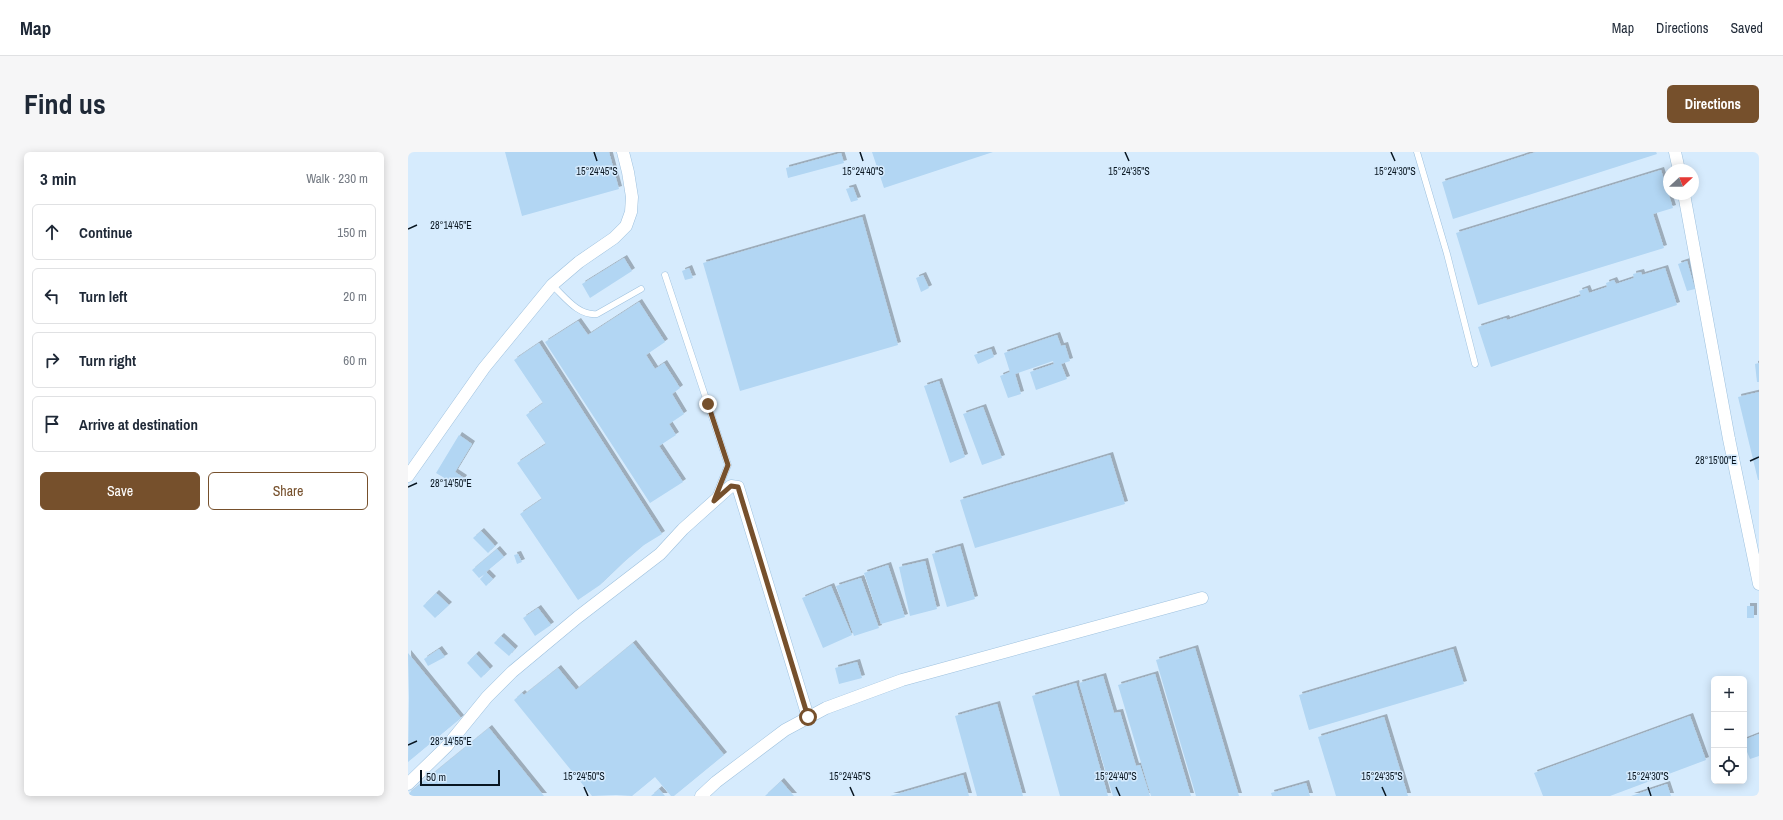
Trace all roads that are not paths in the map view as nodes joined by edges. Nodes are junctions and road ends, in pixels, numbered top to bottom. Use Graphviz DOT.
graph roads {
  1 [pos="623,152"];
  2 [pos="1417,152"];
  3 [pos="1675,152"];
  4 [pos="1678,164"];
  5 [pos="1685,200"];
  6 [pos="665,275"];
  7 [pos="552,285"];
  8 [pos="641,289"];
  9 [pos="1475,364"];
  10 [pos="408,476"];
  11 [pos="714,501"];
  12 [pos="1759,584"];
  13 [pos="1202,598"];
  14 [pos="808,717"];
  15 [pos="408,784"];
  16 [pos="702,796"];
  1 -- 7 [label="street"];
  2 -- 9 [label="lane"];
  3 -- 4 [label="street"];
  5 -- 12 [label="street"];
  6 -- 11 [label="lane"];
  7 -- 8 [label="lane"];
  7 -- 10 [label="street"];
  11 -- 14 [label="street"];
  11 -- 15 [label="street"];
  13 -- 14 [label="street"];
  14 -- 16 [label="street"];
}
